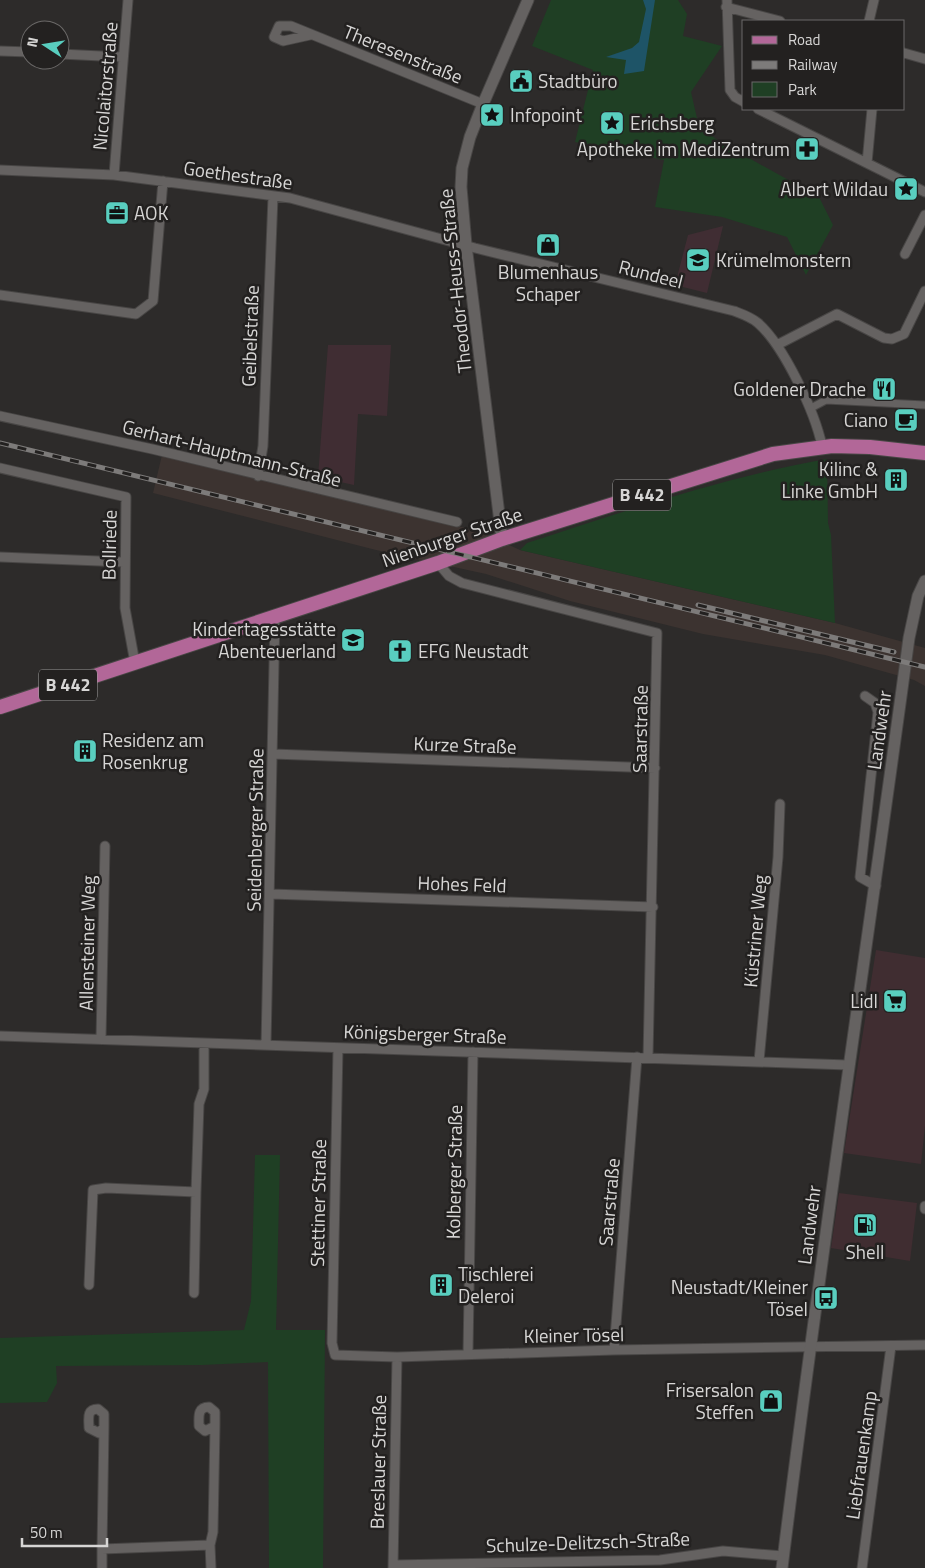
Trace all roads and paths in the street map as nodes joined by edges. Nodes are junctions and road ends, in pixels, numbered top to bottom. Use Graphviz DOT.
graph roads {
  1 [pos="128,0"];
  2 [pos="528,0"];
  3 [pos="874,0"];
  4 [pos="726,4"];
  5 [pos="777,20"];
  6 [pos="869,20"];
  7 [pos="310,35"];
  8 [pos="0,51"];
  9 [pos="20,52"];
  10 [pos="905,53"];
  11 [pos="70,54"];
  12 [pos="122,57"];
  13 [pos="925,58"];
  14 [pos="742,101"];
  15 [pos="482,104"];
  16 [pos="760,110"];
  17 [pos="872,110"];
  18 [pos="867,162"];
  19 [pos="0,170"];
  20 [pos="114,175"];
  21 [pos="163,180"];
  22 [pos="925,192"];
  23 [pos="272,196"];
  24 [pos="925,215"];
  25 [pos="466,245"];
  26 [pos="905,254"];
  27 [pos="925,292"];
  28 [pos="0,295"];
  29 [pos="777,345"];
  30 [pos="925,405"];
  31 [pos="810,408"];
  32 [pos="0,416"];
  33 [pos="822,446"];
  34 [pos="925,453"];
  35 [pos="0,468"];
  36 [pos="258,476"];
  37 [pos="457,522"];
  38 [pos="502,539"];
  39 [pos="0,557"];
  40 [pos="124,562"];
  41 [pos="438,563"];
  42 [pos="925,581"];
  43 [pos="275,616"];
  44 [pos="135,663"];
  45 [pos="865,696"];
  46 [pos="0,708"];
  47 [pos="273,754"];
  48 [pos="655,768"];
  49 [pos="780,804"];
  50 [pos="105,846"];
  51 [pos="876,886"];
  52 [pos="271,894"];
  53 [pos="653,906"];
  54 [pos="0,1036"];
  55 [pos="101,1040"];
  56 [pos="204,1043"];
  57 [pos="266,1045"];
  58 [pos="338,1048"];
  59 [pos="472,1052"];
  60 [pos="637,1058"];
  61 [pos="648,1058"];
  62 [pos="759,1061"];
  63 [pos="848,1065"];
  64 [pos="196,1192"];
  65 [pos="89,1285"];
  66 [pos="194,1293"];
  67 [pos="925,1345"];
  68 [pos="891,1346"];
  69 [pos="811,1349"];
  70 [pos="614,1350"];
  71 [pos="468,1353"];
  72 [pos="338,1356"];
  73 [pos="397,1356"];
  74 [pos="215,1426"];
  75 [pos="104,1427"];
  76 [pos="210,1545"];
  77 [pos="102,1549"];
  78 [pos="783,1556"];
  79 [pos="393,1566"];
  80 [pos="102,1568"];
  81 [pos="211,1568"];
  82 [pos="782,1568"];
  83 [pos="862,1568"];
  1 -- 12 [label="street, Nicolaitorstraße"];
  2 -- 15 [label="street, Theodor-Heuss-Straße"];
  3 -- 6 [label="street"];
  4 -- 5 [label="street"];
  4 -- 14 [label="street"];
  7 -- 15 [label="street, Theresenstraße"];
  8 -- 9 [label="street"];
  10 -- 13 [label="street"];
  11 -- 12 [label="street"];
  12 -- 20 [label="street, Nicolaitorstraße"];
  15 -- 25 [label="street, Theodor-Heuss-Straße"];
  16 -- 18 [label="street"];
  17 -- 18 [label="street"];
  18 -- 22 [label="street"];
  19 -- 20 [label="street, Goethestraße"];
  20 -- 21 [label="street, Goethestraße"];
  21 -- 23 [label="street, Goethestraße"];
  21 -- 28 [label="street"];
  23 -- 25 [label="street, Goethestraße"];
  23 -- 36 [label="street, Geibelstraße"];
  24 -- 26 [label="street"];
  25 -- 29 [label="street, Rundeel"];
  25 -- 38 [label="street, Theodor-Heuss-Straße"];
  27 -- 29 [label="street"];
  29 -- 31 [label="street, Rundeel"];
  30 -- 31 [label="street"];
  31 -- 33 [label="street, Rundeel"];
  32 -- 36 [label="street, Gerhart-Hauptmann-Straße"];
  33 -- 34 [label="main road, Nienburger Straße / B 442"];
  33 -- 38 [label="main road, Nienburger Straße / B 442"];
  35 -- 40 [label="street, Bollriede"];
  36 -- 37 [label="street, Gerhart-Hauptmann-Straße"];
  38 -- 41 [label="main road, Nienburger Straße / B 442"];
  39 -- 40 [label="street"];
  40 -- 44 [label="street, Bollriede"];
  41 -- 43 [label="main road, Nienburger Straße / B 442"];
  41 -- 48 [label="street, Saarstraße"];
  42 -- 51 [label="street, Landwehr"];
  43 -- 44 [label="main road, Nienburger Straße / B 442"];
  43 -- 47 [label="street, Seidenberger Straße"];
  44 -- 46 [label="main road, Nienburger Straße / B 442"];
  45 -- 51 [label="street, Landwehr"];
  47 -- 48 [label="street, Kurze Straße"];
  47 -- 52 [label="street, Seidenberger Straße"];
  48 -- 53 [label="street, Saarstraße"];
  49 -- 62 [label="street, Küstriner Weg"];
  50 -- 55 [label="street, Allensteiner Weg"];
  51 -- 63 [label="street, Landwehr"];
  52 -- 53 [label="street, Hohes Feld"];
  52 -- 57 [label="street, Seidenberger Straße"];
  53 -- 61 [label="street, Saarstraße"];
  54 -- 55 [label="street, Königsberger Straße"];
  55 -- 56 [label="street, Königsberger Straße"];
  56 -- 57 [label="street, Königsberger Straße"];
  56 -- 64 [label="street"];
  57 -- 58 [label="street, Königsberger Straße"];
  58 -- 59 [label="street, Königsberger Straße"];
  58 -- 72 [label="street, Stettiner Straße"];
  59 -- 60 [label="street, Königsberger Straße"];
  59 -- 71 [label="street, Kolberger Straße"];
  60 -- 61 [label="street, Königsberger Straße"];
  60 -- 70 [label="street, Saarstraße"];
  61 -- 62 [label="street, Königsberger Straße"];
  62 -- 63 [label="street, Königsberger Straße"];
  63 -- 69 [label="street, Landwehr"];
  64 -- 65 [label="street"];
  64 -- 66 [label="street"];
  67 -- 68 [label="street, Kleiner Tösel"];
  68 -- 69 [label="street, Kleiner Tösel"];
  68 -- 83 [label="street, Liebfrauenkamp"];
  69 -- 70 [label="street, Kleiner Tösel"];
  69 -- 78 [label="street, Landwehr"];
  70 -- 71 [label="street, Kleiner Tösel"];
  71 -- 73 [label="street, Kleiner Tösel"];
  72 -- 73 [label="street, Kleiner Tösel"];
  73 -- 79 [label="street, Breslauer Straße"];
  74 -- 76 [label="street"];
  75 -- 77 [label="street"];
  76 -- 77 [label="street"];
  76 -- 81 [label="street"];
  77 -- 80 [label="street"];
  78 -- 79 [label="street, Schulze-Delitzsch-Straße"];
  78 -- 82 [label="street, Landwehr"];
}
